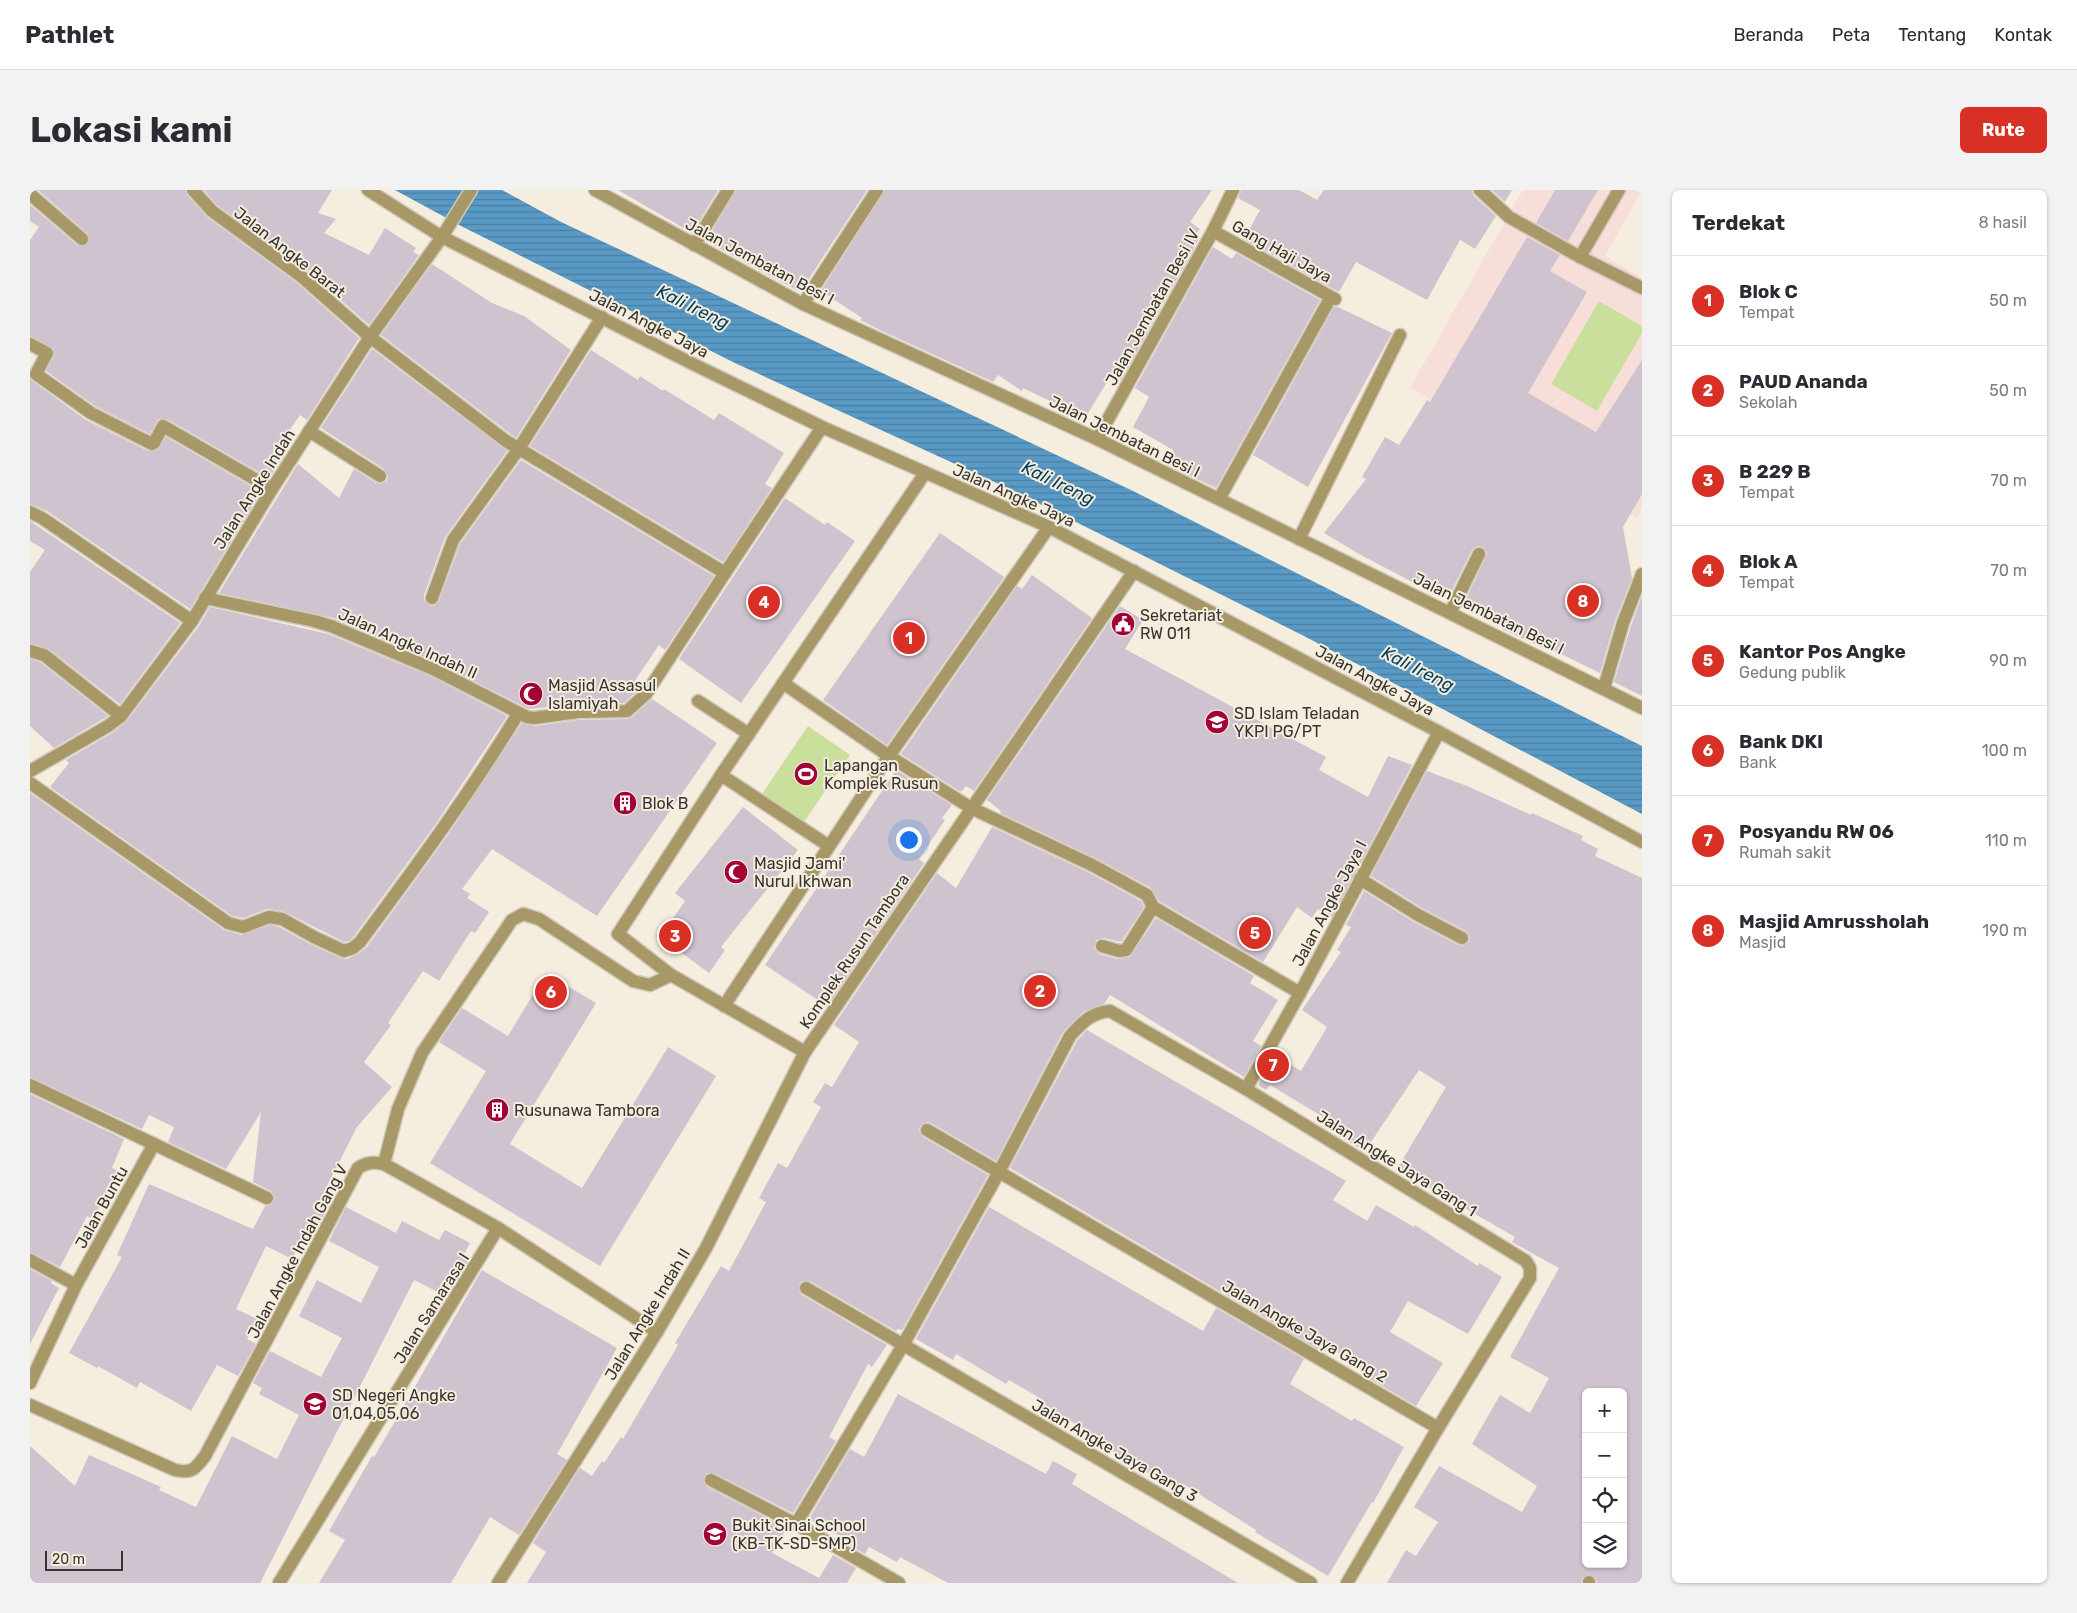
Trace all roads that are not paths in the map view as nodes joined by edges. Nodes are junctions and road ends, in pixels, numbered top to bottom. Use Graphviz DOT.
graph roads {
  1 [pos="193,190"];
  2 [pos="368,190"];
  3 [pos="471,190"];
  4 [pos="595,190"];
  5 [pos="728,190"];
  6 [pos="877,190"];
  7 [pos="1233,190"];
  8 [pos="1480,190"];
  9 [pos="1619,190"];
  10 [pos="30,194"];
  11 [pos="1213,231"];
  12 [pos="442,237"];
  13 [pos="82,239"];
  14 [pos="694,245"];
  15 [pos="1580,257"];
  16 [pos="1642,288"];
  17 [pos="803,304"];
  18 [pos="602,317"];
  19 [pos="1400,335"];
  20 [pos="370,337"];
  21 [pos="30,344"];
  22 [pos="822,427"];
  23 [pos="310,431"];
  24 [pos="1097,439"];
  25 [pos="518,450"];
  26 [pos="925,473"];
  27 [pos="380,476"];
  28 [pos="272,489"];
  29 [pos="1219,499"];
  30 [pos="30,512"];
  31 [pos="1049,527"];
  32 [pos="1299,539"];
  33 [pos="1479,554"];
  34 [pos="1134,571"];
  35 [pos="724,573"];
  36 [pos="1642,574"];
  37 [pos="205,598"];
  38 [pos="432,598"];
  39 [pos="1450,613"];
  40 [pos="192,621"];
  41 [pos="30,651"];
  42 [pos="783,683"];
  43 [pos="1604,688"];
  44 [pos="698,701"];
  45 [pos="1642,708"];
  46 [pos="518,714"];
  47 [pos="121,716"];
  48 [pos="1439,732"];
  49 [pos="748,734"];
  50 [pos="889,756"];
  51 [pos="31,770"];
  52 [pos="721,775"];
  53 [pos="30,783"];
  54 [pos="970,808"];
  55 [pos="1642,842"];
  56 [pos="829,846"];
  57 [pos="1360,879"];
  58 [pos="1152,906"];
  59 [pos="1462,938"];
  60 [pos="1102,946"];
  61 [pos="671,975"];
  62 [pos="1300,993"];
  63 [pos="724,1006"];
  64 [pos="805,1052"];
  65 [pos="30,1084"];
  66 [pos="1246,1089"];
  67 [pos="927,1130"];
  68 [pos="154,1144"];
  69 [pos="384,1164"];
  70 [pos="999,1172"];
  71 [pos="267,1198"];
  72 [pos="498,1228"];
  73 [pos="30,1260"];
  74 [pos="76,1285"];
  75 [pos="806,1288"];
  76 [pos="658,1332"];
  77 [pos="903,1345"];
  78 [pos="30,1383"];
  79 [pos="30,1405"];
  80 [pos="1438,1428"];
  81 [pos="711,1480"];
  82 [pos="796,1524"];
  83 [pos="279,1583"];
  84 [pos="498,1583"];
  85 [pos="899,1583"];
  86 [pos="1311,1583"];
  87 [pos="1347,1583"];
  1 -- 20 [label="street, Jalan Angke Barat"];
  2 -- 12 [label="street, Jalan Angke Jaya"];
  3 -- 12 [label="street, Jalan Angke Indah"];
  4 -- 14 [label="street, Jalan Jembatan Besi I"];
  5 -- 14 [label="street"];
  6 -- 17 [label="street"];
  7 -- 11 [label="street, Jalan Jembatan Besi IV"];
  8 -- 15 [label="street"];
  9 -- 15 [label="street"];
  10 -- 13 [label="street"];
  11 -- 24 [label="street, Jalan Jembatan Besi IV"];
  11 -- 29 [label="street, Gang Haji Jaya"];
  12 -- 18 [label="street, Jalan Angke Jaya"];
  12 -- 20 [label="street, Jalan Angke Indah"];
  14 -- 17 [label="street, Jalan Jembatan Besi I"];
  15 -- 16 [label="street"];
  17 -- 24 [label="street, Jalan Jembatan Besi I"];
  18 -- 22 [label="street, Jalan Angke Jaya"];
  18 -- 25 [label="street"];
  19 -- 32 [label="street"];
  20 -- 23 [label="street, Jalan Angke Indah"];
  20 -- 25 [label="street, Jalan Angke Barat"];
  21 -- 28 [label="street"];
  22 -- 26 [label="street, Jalan Angke Jaya"];
  22 -- 35 [label="street, Jalan Angke Indah II"];
  23 -- 27 [label="street"];
  23 -- 28 [label="street, Jalan Angke Indah"];
  24 -- 29 [label="street, Jalan Jembatan Besi I"];
  25 -- 35 [label="street, Jalan Angke Barat"];
  25 -- 38 [label="street"];
  26 -- 31 [label="street, Jalan Angke Jaya"];
  26 -- 42 [label="street, Komplek Rusun Tambora"];
  28 -- 37 [label="street, Jalan Angke Indah"];
  29 -- 32 [label="street, Jalan Jembatan Besi I"];
  30 -- 40 [label="street"];
  31 -- 34 [label="street, Jalan Angke Jaya"];
  31 -- 50 [label="street"];
  32 -- 39 [label="street, Jalan Jembatan Besi I"];
  33 -- 39 [label="street"];
  34 -- 48 [label="street, Jalan Angke Jaya"];
  34 -- 54 [label="street, Komplek Rusun Tambora"];
  35 -- 46 [label="street, Jalan Angke Indah II"];
  36 -- 43 [label="street"];
  37 -- 40 [label="street, Jalan Angke Indah"];
  37 -- 46 [label="street, Jalan Angke Indah II"];
  39 -- 43 [label="street, Jalan Jembatan Besi I"];
  40 -- 47 [label="street, Jalan Angke Indah"];
  41 -- 47 [label="street"];
  42 -- 49 [label="street, Komplek Rusun Tambora"];
  42 -- 50 [label="street"];
  43 -- 45 [label="street, Jalan Jembatan Besi I"];
  44 -- 49 [label="street"];
  46 -- 53 [label="street"];
  47 -- 51 [label="street, Jalan Angke Indah"];
  48 -- 55 [label="street, Jalan Angke Jaya"];
  48 -- 57 [label="street, Jalan Angke Jaya I"];
  49 -- 52 [label="street, Komplek Rusun Tambora"];
  50 -- 54 [label="street"];
  50 -- 56 [label="street"];
  52 -- 56 [label="street"];
  52 -- 61 [label="street, Komplek Rusun Tambora"];
  54 -- 58 [label="street"];
  54 -- 64 [label="street, Komplek Rusun Tambora"];
  56 -- 63 [label="street"];
  57 -- 59 [label="street"];
  57 -- 62 [label="street, Jalan Angke Jaya I"];
  58 -- 60 [label="street"];
  58 -- 62 [label="street"];
  61 -- 63 [label="street, Komplek Rusun Tambora"];
  61 -- 69 [label="street"];
  62 -- 66 [label="street, Jalan Angke Jaya I"];
  63 -- 64 [label="street, Komplek Rusun Tambora"];
  64 -- 76 [label="street, Jalan Angke Indah II"];
  65 -- 68 [label="street"];
  66 -- 70 [label="street, Jalan Angke Jaya Gang 1"];
  66 -- 80 [label="street, Jalan Angke Jaya Gang 1"];
  67 -- 70 [label="street, Jalan Angke Jaya Gang 2"];
  68 -- 71 [label="street"];
  68 -- 74 [label="street, Jalan Buntu"];
  69 -- 72 [label="street"];
  69 -- 79 [label="street, Jalan Angke Indah Gang V"];
  70 -- 77 [label="street"];
  70 -- 80 [label="street, Jalan Angke Jaya Gang 2"];
  72 -- 76 [label="street"];
  72 -- 83 [label="street, Jalan Samarasa I"];
  73 -- 74 [label="street"];
  74 -- 78 [label="street, Jalan Buntu"];
  75 -- 77 [label="street, Jalan Angke Jaya Gang 3"];
  76 -- 84 [label="street, Jalan Angke Indah II"];
  77 -- 82 [label="street"];
  77 -- 86 [label="street, Jalan Angke Jaya Gang 3"];
  80 -- 87 [label="street"];
  81 -- 82 [label="street"];
  82 -- 85 [label="street"];
}
